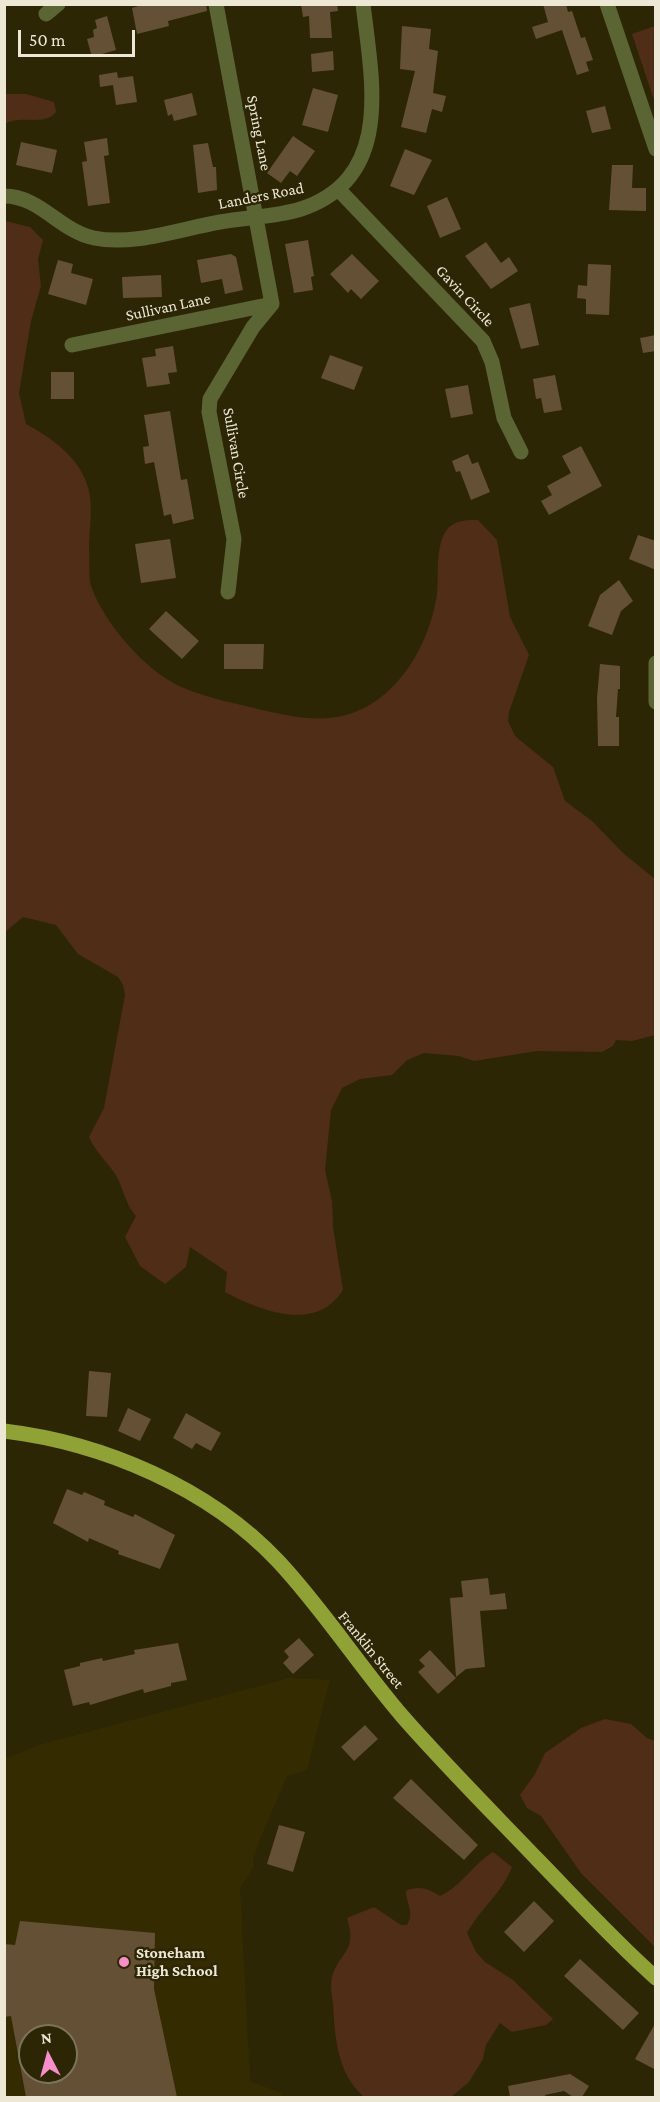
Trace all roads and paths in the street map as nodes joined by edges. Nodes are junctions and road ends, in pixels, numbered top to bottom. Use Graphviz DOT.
graph roads {
  1 [pos="216,4"];
  2 [pos="363,4"];
  3 [pos="608,4"];
  4 [pos="656,149"];
  5 [pos="339,190"];
  6 [pos="4,196"];
  7 [pos="257,215"];
  8 [pos="272,304"];
  9 [pos="72,345"];
  10 [pos="521,452"];
  11 [pos="228,592"];
  12 [pos="656,663"];
  13 [pos="656,702"];
  14 [pos="4,1431"];
  15 [pos="656,1978"];
  1 -- 7 [label="street, Spring Lane"];
  2 -- 5 [label="street, Landers Road"];
  3 -- 4 [label="street"];
  5 -- 7 [label="street, Landers Road"];
  5 -- 10 [label="street, Gavin Circle"];
  6 -- 7 [label="street, Landers Road"];
  7 -- 8 [label="street, Spring Lane"];
  8 -- 9 [label="street, Sullivan Lane"];
  8 -- 11 [label="street, Sullivan Circle"];
  12 -- 13 [label="street"];
  14 -- 15 [label="main road, Franklin Street"];
}
